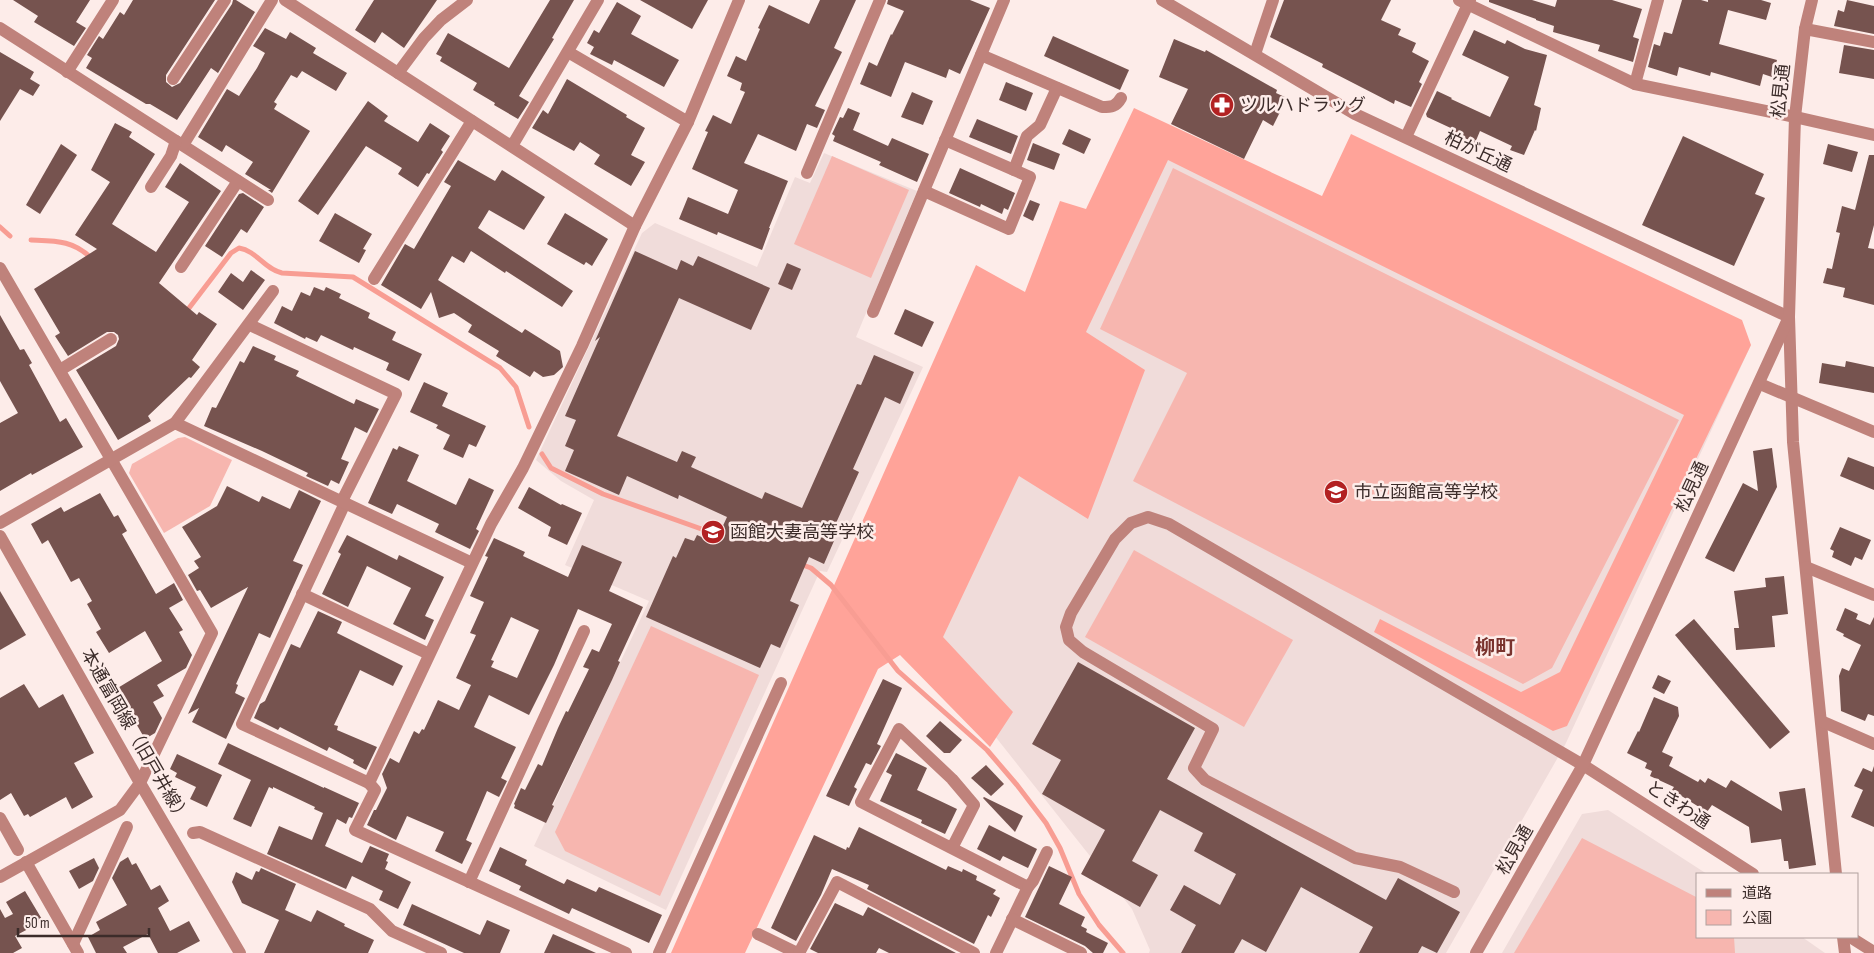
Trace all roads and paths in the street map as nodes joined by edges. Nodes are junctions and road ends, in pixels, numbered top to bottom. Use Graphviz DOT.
graph roads {
  1 [pos="113,0"];
  2 [pos="225,0"];
  3 [pos="272,0"];
  4 [pos="285,0"];
  5 [pos="467,0"];
  6 [pos="598,0"];
  7 [pos="739,0"];
  8 [pos="880,0"];
  9 [pos="1004,0"];
  10 [pos="1162,0"];
  11 [pos="1273,0"];
  12 [pos="1658,0"];
  13 [pos="1812,0"];
  14 [pos="1466,1"];
  15 [pos="0,28"];
  16 [pos="1805,28"];
  17 [pos="1874,42"];
  18 [pos="568,52"];
  19 [pos="1255,54"];
  20 [pos="981,55"];
  21 [pos="67,72"];
  22 [pos="398,73"];
  23 [pos="173,79"];
  24 [pos="1635,84"];
  25 [pos="1057,88"];
  26 [pos="1121,98"];
  27 [pos="1795,117"];
  28 [pos="472,121"];
  29 [pos="688,122"];
  30 [pos="1874,135"];
  31 [pos="1406,137"];
  32 [pos="945,140"];
  33 [pos="179,143"];
  34 [pos="512,146"];
  35 [pos="1014,170"];
  36 [pos="807,173"];
  37 [pos="238,181"];
  38 [pos="151,188"];
  39 [pos="924,191"];
  40 [pos="268,200"];
  41 [pos="635,226"];
  42 [pos="181,267"];
  43 [pos="0,268"];
  44 [pos="374,279"];
  45 [pos="273,291"];
  46 [pos="872,312"];
  47 [pos="1789,318"];
  48 [pos="250,325"];
  49 [pos="111,339"];
  50 [pos="60,370"];
  51 [pos="1760,384"];
  52 [pos="1792,398"];
  53 [pos="175,423"];
  54 [pos="1874,432"];
  55 [pos="112,460"];
  56 [pos="343,502"];
  57 [pos="0,523"];
  58 [pos="0,536"];
  59 [pos="472,563"];
  60 [pos="1806,567"];
  61 [pos="302,594"];
  62 [pos="1874,595"];
  63 [pos="584,631"];
  64 [pos="429,654"];
  65 [pos="780,683"];
  66 [pos="1821,722"];
  67 [pos="1874,744"];
  68 [pos="1583,765"];
  69 [pos="140,783"];
  70 [pos="368,783"];
  71 [pos="0,818"];
  72 [pos="127,828"];
  73 [pos="193,833"];
  74 [pos="952,848"];
  75 [pos="18,850"];
  76 [pos="1047,852"];
  77 [pos="26,862"];
  78 [pos="1751,873"];
  79 [pos="1836,873"];
  80 [pos="0,876"];
  81 [pos="469,882"];
  82 [pos="1028,887"];
  83 [pos="1454,892"];
  84 [pos="1012,919"];
  85 [pos="758,934"];
  86 [pos="1843,938"];
  87 [pos="1852,938"];
  88 [pos="75,949"];
  89 [pos="1874,952"];
  90 [pos="240,953"];
  91 [pos="441,953"];
  92 [pos="626,953"];
  93 [pos="659,953"];
  94 [pos="798,953"];
  95 [pos="974,953"];
  96 [pos="996,953"];
  97 [pos="1081,953"];
  98 [pos="1476,953"];
  99 [pos="1845,953"];
  1 -- 21 [label="street"];
  2 -- 23 [label="street"];
  3 -- 33 [label="street"];
  4 -- 22 [label="street"];
  5 -- 22 [label="street"];
  6 -- 18 [label="street"];
  7 -- 29 [label="street"];
  8 -- 36 [label="street"];
  9 -- 20 [label="street"];
  10 -- 19 [label="street, 柏が丘通"];
  11 -- 19 [label="street"];
  12 -- 24 [label="street"];
  13 -- 16 [label="street, 松見通"];
  14 -- 24 [label="street"];
  14 -- 31 [label="street"];
  15 -- 21 [label="street"];
  16 -- 17 [label="street"];
  16 -- 27 [label="street, 松見通"];
  18 -- 29 [label="street"];
  18 -- 34 [label="street"];
  19 -- 31 [label="street, 柏が丘通"];
  20 -- 25 [label="street"];
  20 -- 32 [label="street"];
  21 -- 33 [label="street"];
  22 -- 28 [label="street"];
  24 -- 27 [label="street"];
  25 -- 26 [label="street"];
  25 -- 35 [label="street"];
  27 -- 30 [label="street"];
  27 -- 47 [label="street, 松見通"];
  28 -- 34 [label="street"];
  28 -- 44 [label="street"];
  29 -- 41 [label="street"];
  31 -- 47 [label="street, 柏が丘通"];
  32 -- 35 [label="street"];
  32 -- 39 [label="street"];
  33 -- 37 [label="street"];
  33 -- 38 [label="street"];
  34 -- 41 [label="street"];
  35 -- 39 [label="street"];
  37 -- 40 [label="street"];
  37 -- 42 [label="street"];
  39 -- 46 [label="street"];
  41 -- 59 [label="street"];
  43 -- 50 [label="street"];
  45 -- 48 [label="street"];
  47 -- 51 [label="street, 松見通"];
  47 -- 52 [label="street"];
  48 -- 53 [label="street"];
  48 -- 56 [label="street"];
  49 -- 50 [label="street"];
  50 -- 55 [label="street"];
  51 -- 52 [label="street"];
  51 -- 68 [label="street, 松見通"];
  52 -- 54 [label="street"];
  52 -- 60 [label="street"];
  53 -- 55 [label="street"];
  53 -- 56 [label="street"];
  55 -- 57 [label="street"];
  55 -- 69 [label="street"];
  56 -- 59 [label="street"];
  56 -- 61 [label="street"];
  58 -- 69 [label="street, 本通富岡線（旧戸井線）"];
  59 -- 64 [label="street"];
  60 -- 62 [label="street"];
  60 -- 66 [label="street"];
  61 -- 64 [label="street"];
  61 -- 70 [label="street"];
  63 -- 81 [label="street"];
  64 -- 70 [label="street"];
  65 -- 93 [label="street"];
  66 -- 67 [label="street"];
  66 -- 79 [label="street"];
  68 -- 78 [label="street, ときわ通"];
  68 -- 83 [label="street, ときわ通"];
  68 -- 98 [label="street, 松見通"];
  69 -- 77 [label="street"];
  69 -- 90 [label="street, 本通富岡線（旧戸井線）"];
  70 -- 81 [label="street"];
  71 -- 75 [label="street"];
  72 -- 88 [label="street"];
  73 -- 91 [label="street"];
  74 -- 74 [label="street"];
  74 -- 82 [label="street"];
  76 -- 82 [label="street"];
  77 -- 80 [label="street"];
  77 -- 88 [label="street"];
  81 -- 92 [label="street"];
  82 -- 84 [label="street"];
  84 -- 96 [label="street"];
  84 -- 97 [label="street"];
  85 -- 94 [label="street"];
  86 -- 99 [label="street"];
  87 -- 89 [label="street"];
  94 -- 95 [label="street"];
}
